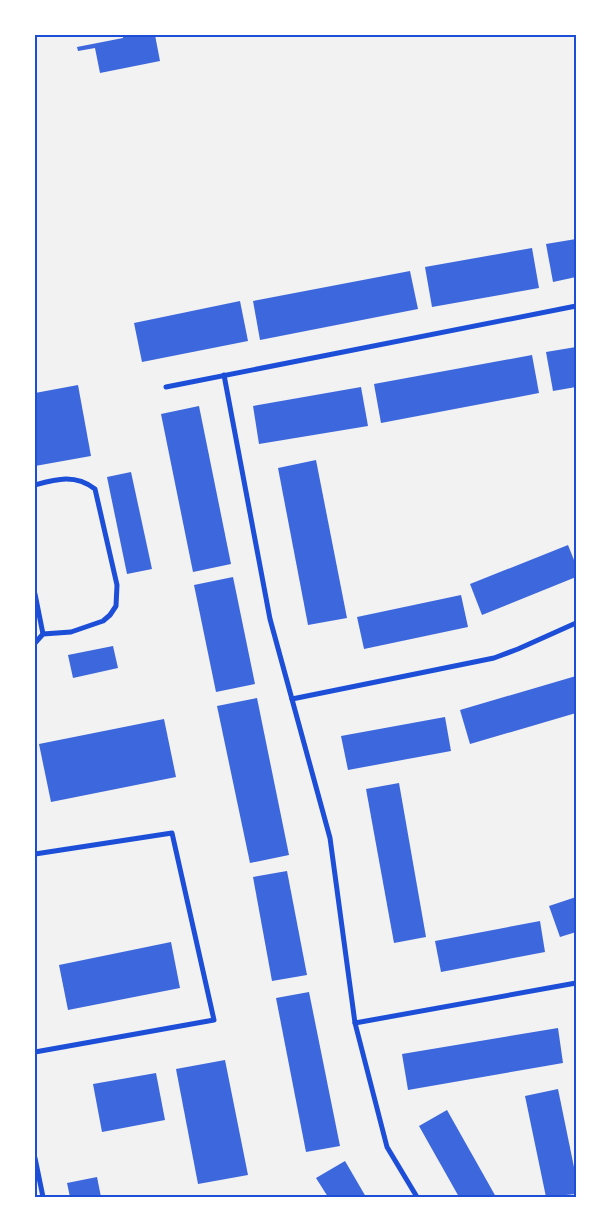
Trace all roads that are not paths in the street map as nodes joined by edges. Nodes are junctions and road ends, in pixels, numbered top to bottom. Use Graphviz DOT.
graph roads {
  1 [pos="576,306"];
  2 [pos="224,375"];
  3 [pos="166,386"];
  4 [pos="35,485"];
  5 [pos="35,594"];
  6 [pos="576,623"];
  7 [pos="43,634"];
  8 [pos="35,643"];
  9 [pos="292,699"];
  10 [pos="35,854"];
  11 [pos="576,982"];
  12 [pos="355,1023"];
  13 [pos="35,1052"];
  14 [pos="35,1158"];
  15 [pos="43,1197"];
  16 [pos="417,1197"];
  1 -- 2 [label="street"];
  2 -- 3 [label="street"];
  2 -- 9 [label="street"];
  4 -- 7 [label="street"];
  5 -- 7 [label="street"];
  6 -- 9 [label="street"];
  7 -- 8 [label="street"];
  9 -- 12 [label="street"];
  10 -- 13 [label="street"];
  11 -- 12 [label="street"];
  12 -- 16 [label="street"];
  14 -- 15 [label="street"];
}
